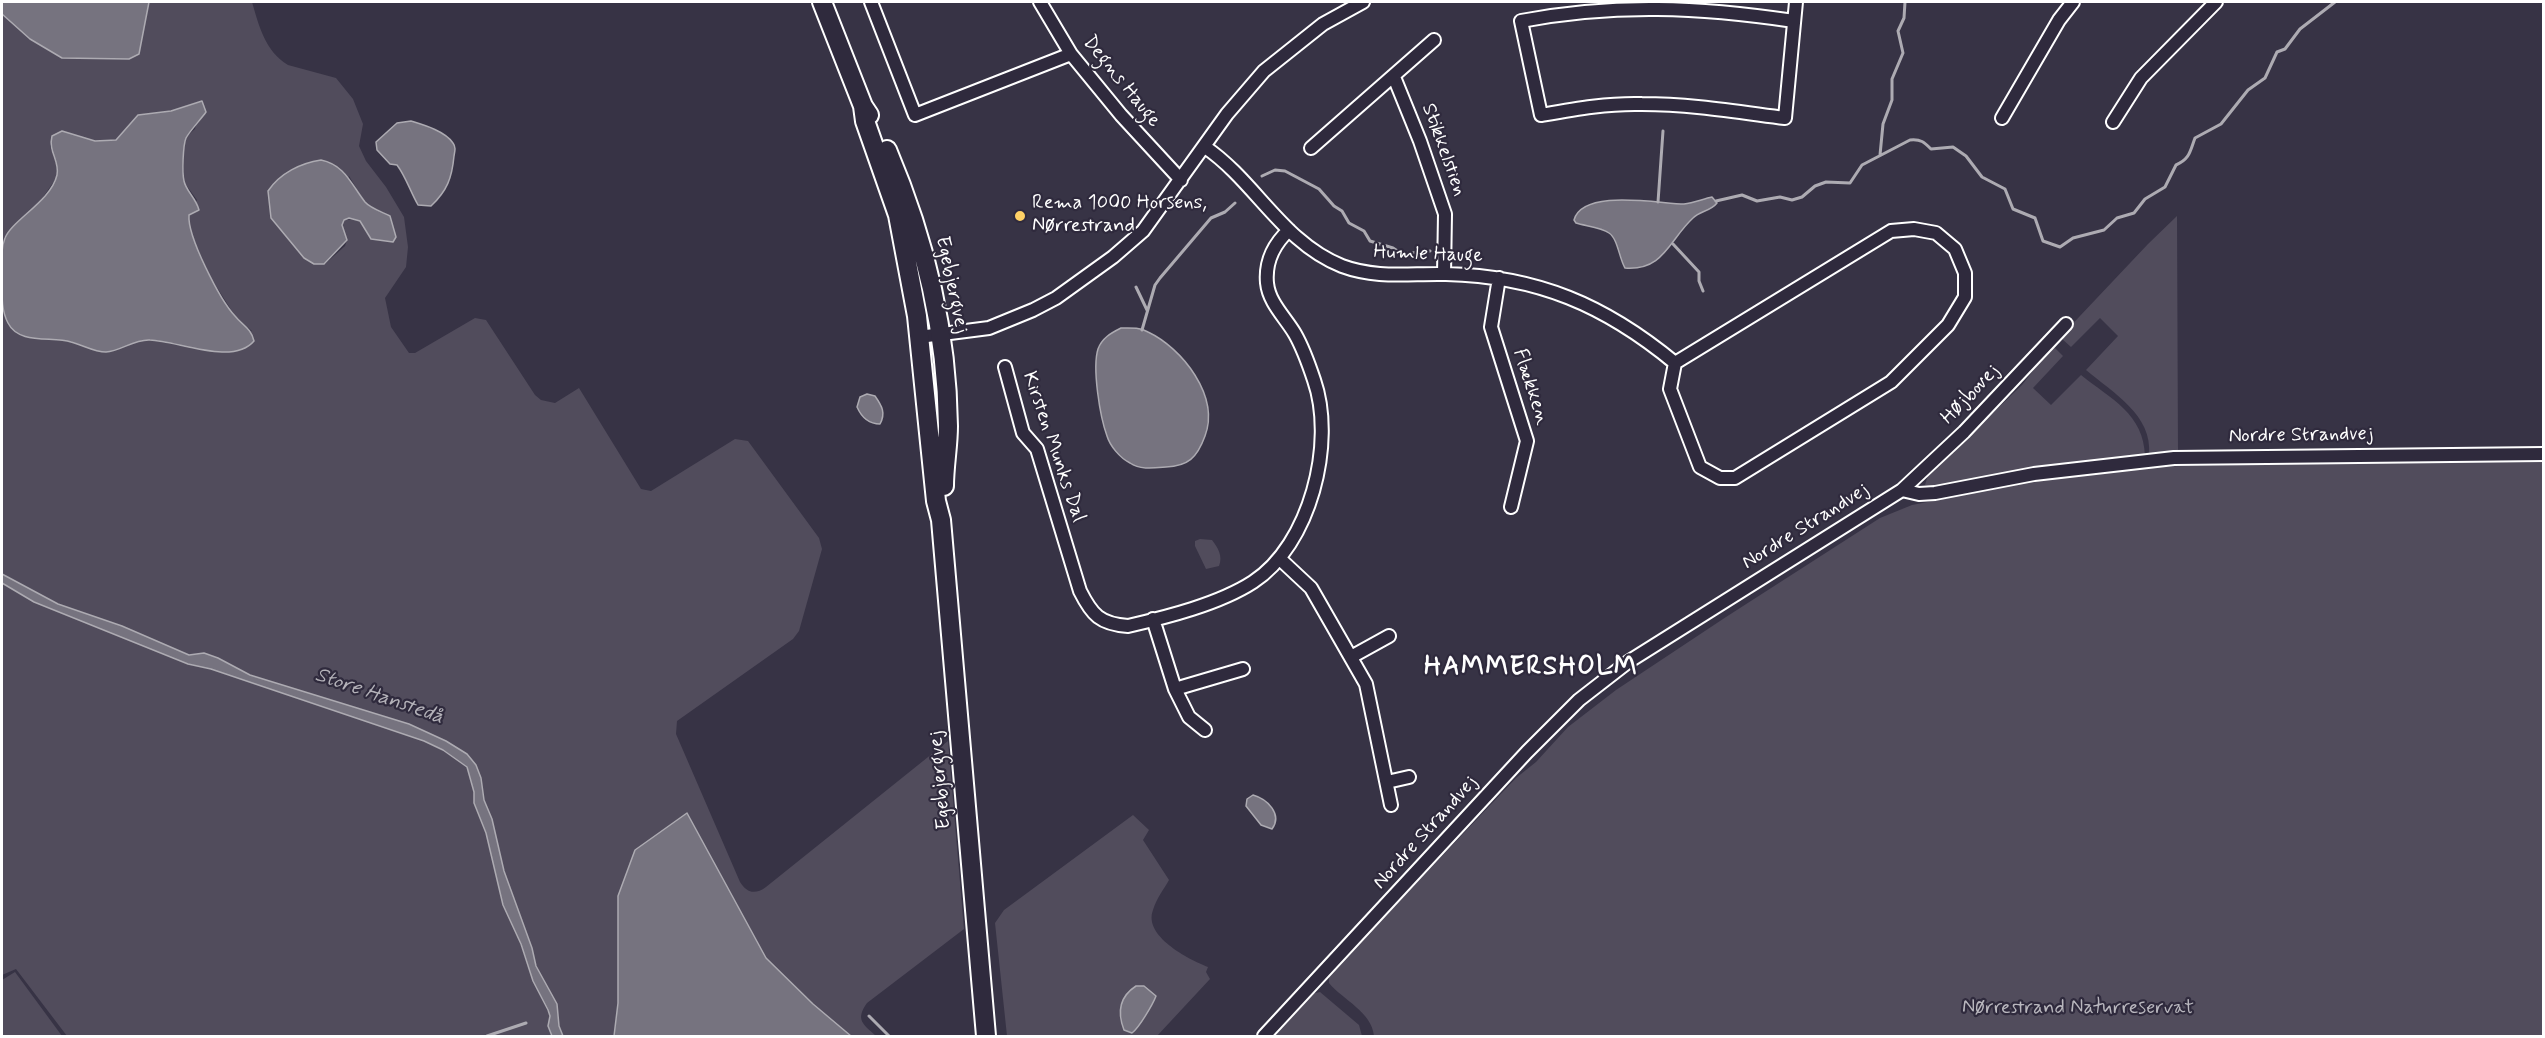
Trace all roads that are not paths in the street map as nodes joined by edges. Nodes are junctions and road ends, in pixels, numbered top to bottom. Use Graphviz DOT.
graph roads {
  1 [pos="822,2"];
  2 [pos="871,2"];
  3 [pos="1040,2"];
  4 [pos="1363,2"];
  5 [pos="1796,2"];
  6 [pos="2073,2"];
  7 [pos="2216,2"];
  8 [pos="1794,21"];
  9 [pos="1434,40"];
  10 [pos="1071,54"];
  11 [pos="1394,77"];
  12 [pos="863,106"];
  13 [pos="2002,118"];
  14 [pos="2113,122"];
  15 [pos="1205,147"];
  16 [pos="1311,148"];
  17 [pos="1181,180"];
  18 [pos="898,215"];
  19 [pos="1289,230"];
  20 [pos="1444,274"];
  21 [pos="1499,278"];
  22 [pos="2066,324"];
  23 [pos="940,334"];
  24 [pos="919,337"];
  25 [pos="1675,363"];
  26 [pos="1005,367"];
  27 [pos="2544,454"];
  28 [pos="1902,490"];
  29 [pos="1511,507"];
  30 [pos="941,520"];
  31 [pos="1280,559"];
  32 [pos="1153,620"];
  33 [pos="1389,636"];
  34 [pos="1351,657"];
  35 [pos="1243,669"];
  36 [pos="1175,689"];
  37 [pos="1205,730"];
  38 [pos="1409,777"];
  39 [pos="1387,782"];
  40 [pos="1391,805"];
  41 [pos="987,1036"];
  42 [pos="1264,1036"];
  1 -- 12 [label="street, Egebjergvej"];
  2 -- 10 [label="street"];
  3 -- 10 [label="street, Degns Hauge"];
  4 -- 15 [label="street"];
  5 -- 8 [label="street"];
  6 -- 13 [label="street"];
  7 -- 14 [label="street"];
  8 -- 8 [label="street"];
  9 -- 11 [label="street"];
  10 -- 17 [label="street, Degns Hauge"];
  11 -- 16 [label="street"];
  11 -- 20 [label="street, Stikkelstien"];
  12 -- 18 [label="street, Egebjergvej"];
  12 -- 23 [label="street, Egebjergvej"];
  15 -- 17 [label="street"];
  15 -- 19 [label="street, Humle Hauge"];
  17 -- 23 [label="street"];
  18 -- 23 [label="street"];
  18 -- 24 [label="street, Egebjergvej"];
  19 -- 20 [label="street, Humle Hauge"];
  19 -- 31 [label="street, Kirsten Munks Dal"];
  20 -- 21 [label="street, Humle Hauge"];
  21 -- 25 [label="street, Humle Hauge"];
  21 -- 29 [label="street, Flækken"];
  22 -- 28 [label="street, Højbovej"];
  23 -- 24 [label="street"];
  23 -- 30 [label="street, Egebjergvej"];
  24 -- 30 [label="street, Egebjergvej"];
  25 -- 25 [label="street"];
  26 -- 32 [label="street, Kirsten Munks Dal"];
  27 -- 28 [label="street, Nordre Strandvej"];
  28 -- 42 [label="street, Nordre Strandvej"];
  30 -- 41 [label="street, Egebjergvej"];
  31 -- 32 [label="street, Kirsten Munks Dal"];
  31 -- 34 [label="street"];
  32 -- 36 [label="street"];
  33 -- 34 [label="street"];
  34 -- 39 [label="street"];
  35 -- 36 [label="street"];
  36 -- 37 [label="street"];
  38 -- 39 [label="street"];
  39 -- 40 [label="street"];
}
